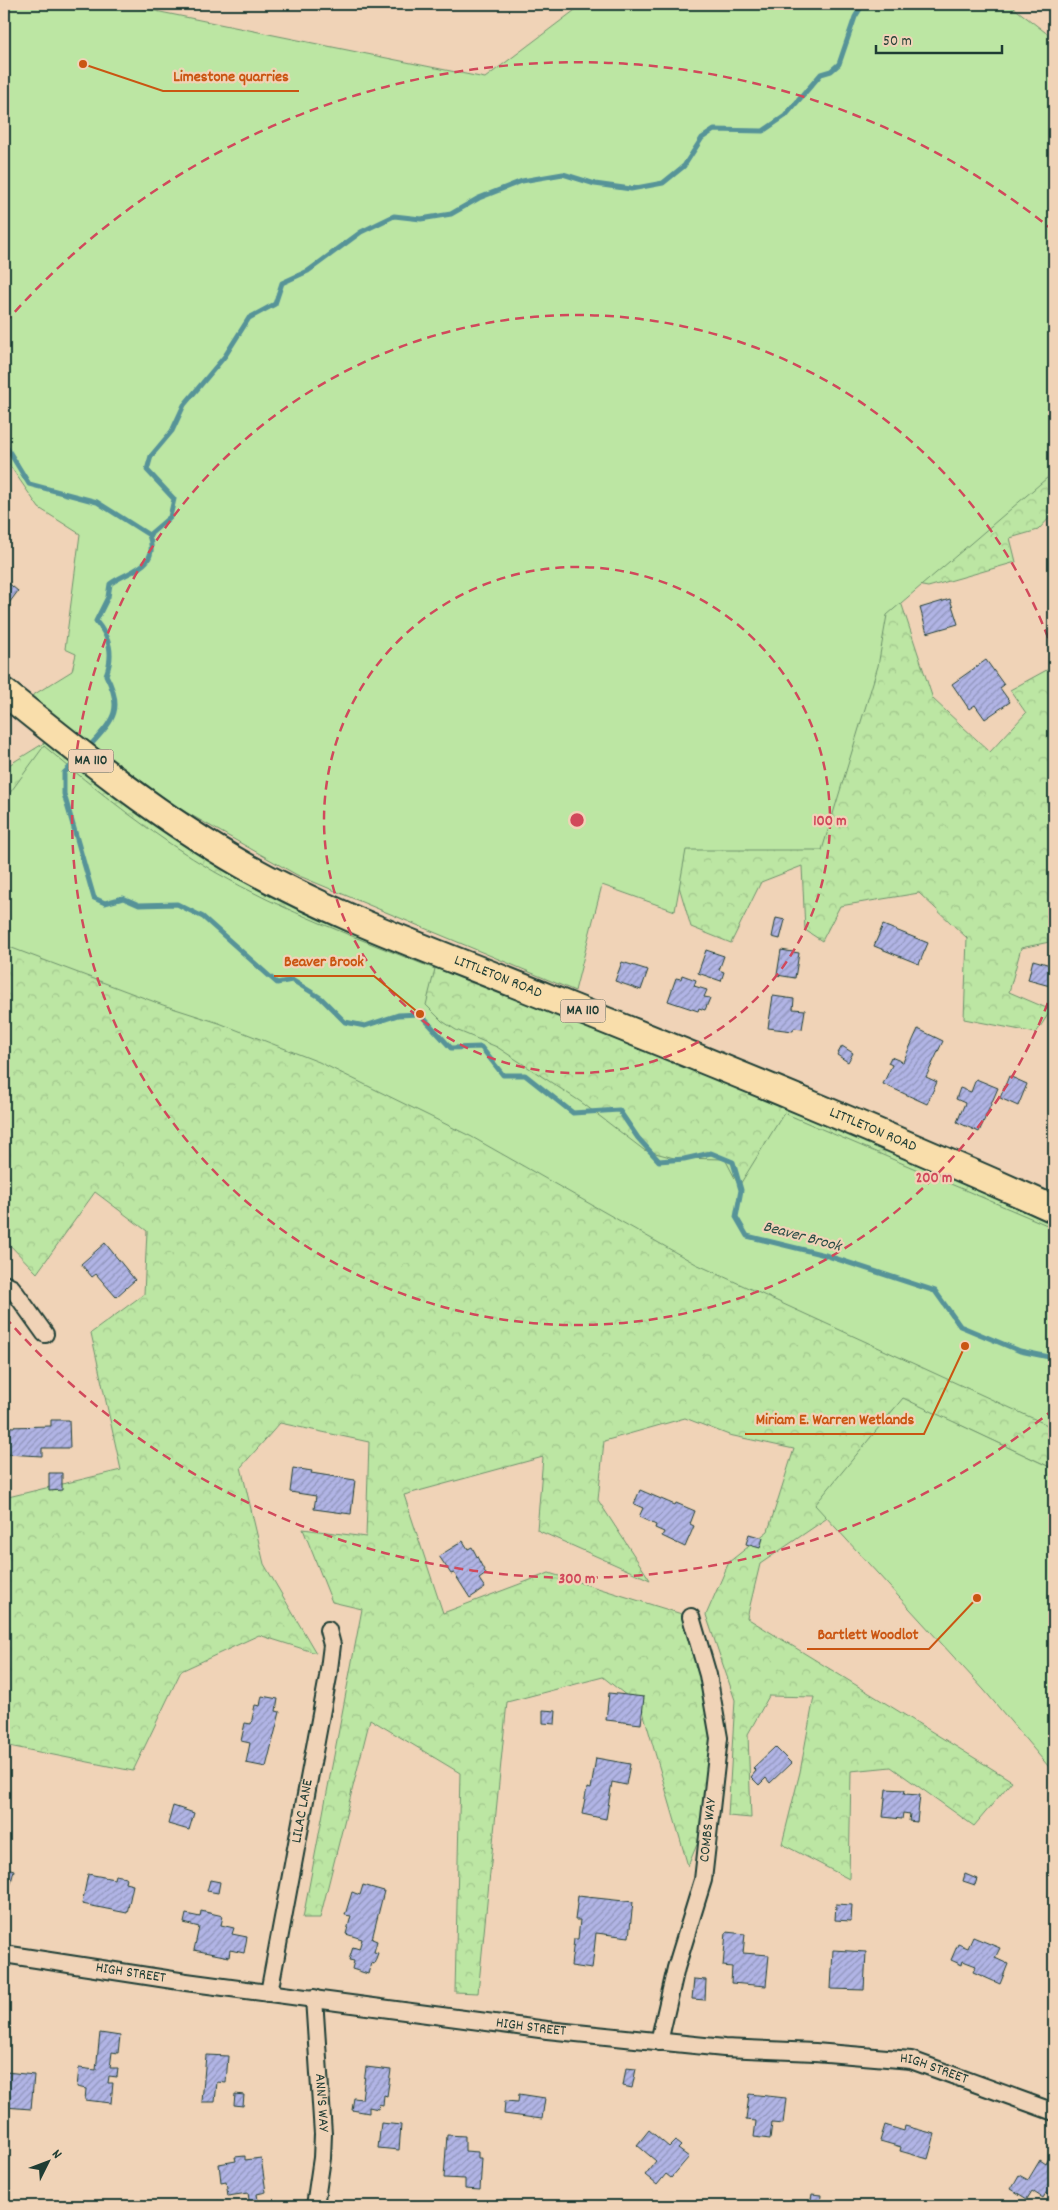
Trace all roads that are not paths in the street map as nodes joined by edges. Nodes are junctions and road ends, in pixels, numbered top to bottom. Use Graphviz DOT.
graph roads {
  1 [pos="4,692"];
  2 [pos="1054,1209"];
  3 [pos="4,1284"];
  4 [pos="45,1334"];
  5 [pos="691,1617"];
  6 [pos="328,1630"];
  7 [pos="4,1954"];
  8 [pos="270,1993"];
  9 [pos="314,1998"];
  10 [pos="659,2042"];
  11 [pos="1054,2112"];
  12 [pos="315,2206"];
  1 -- 2 [label="main road, LITTLETON ROAD / MA 110"];
  3 -- 4 [label="street"];
  5 -- 10 [label="street, COMBS WAY"];
  6 -- 8 [label="street, LILAC LANE"];
  7 -- 8 [label="street, HIGH STREET"];
  8 -- 9 [label="street, HIGH STREET"];
  9 -- 10 [label="street, HIGH STREET"];
  9 -- 12 [label="street, ANN'S WAY"];
  10 -- 11 [label="street, HIGH STREET"];
}
